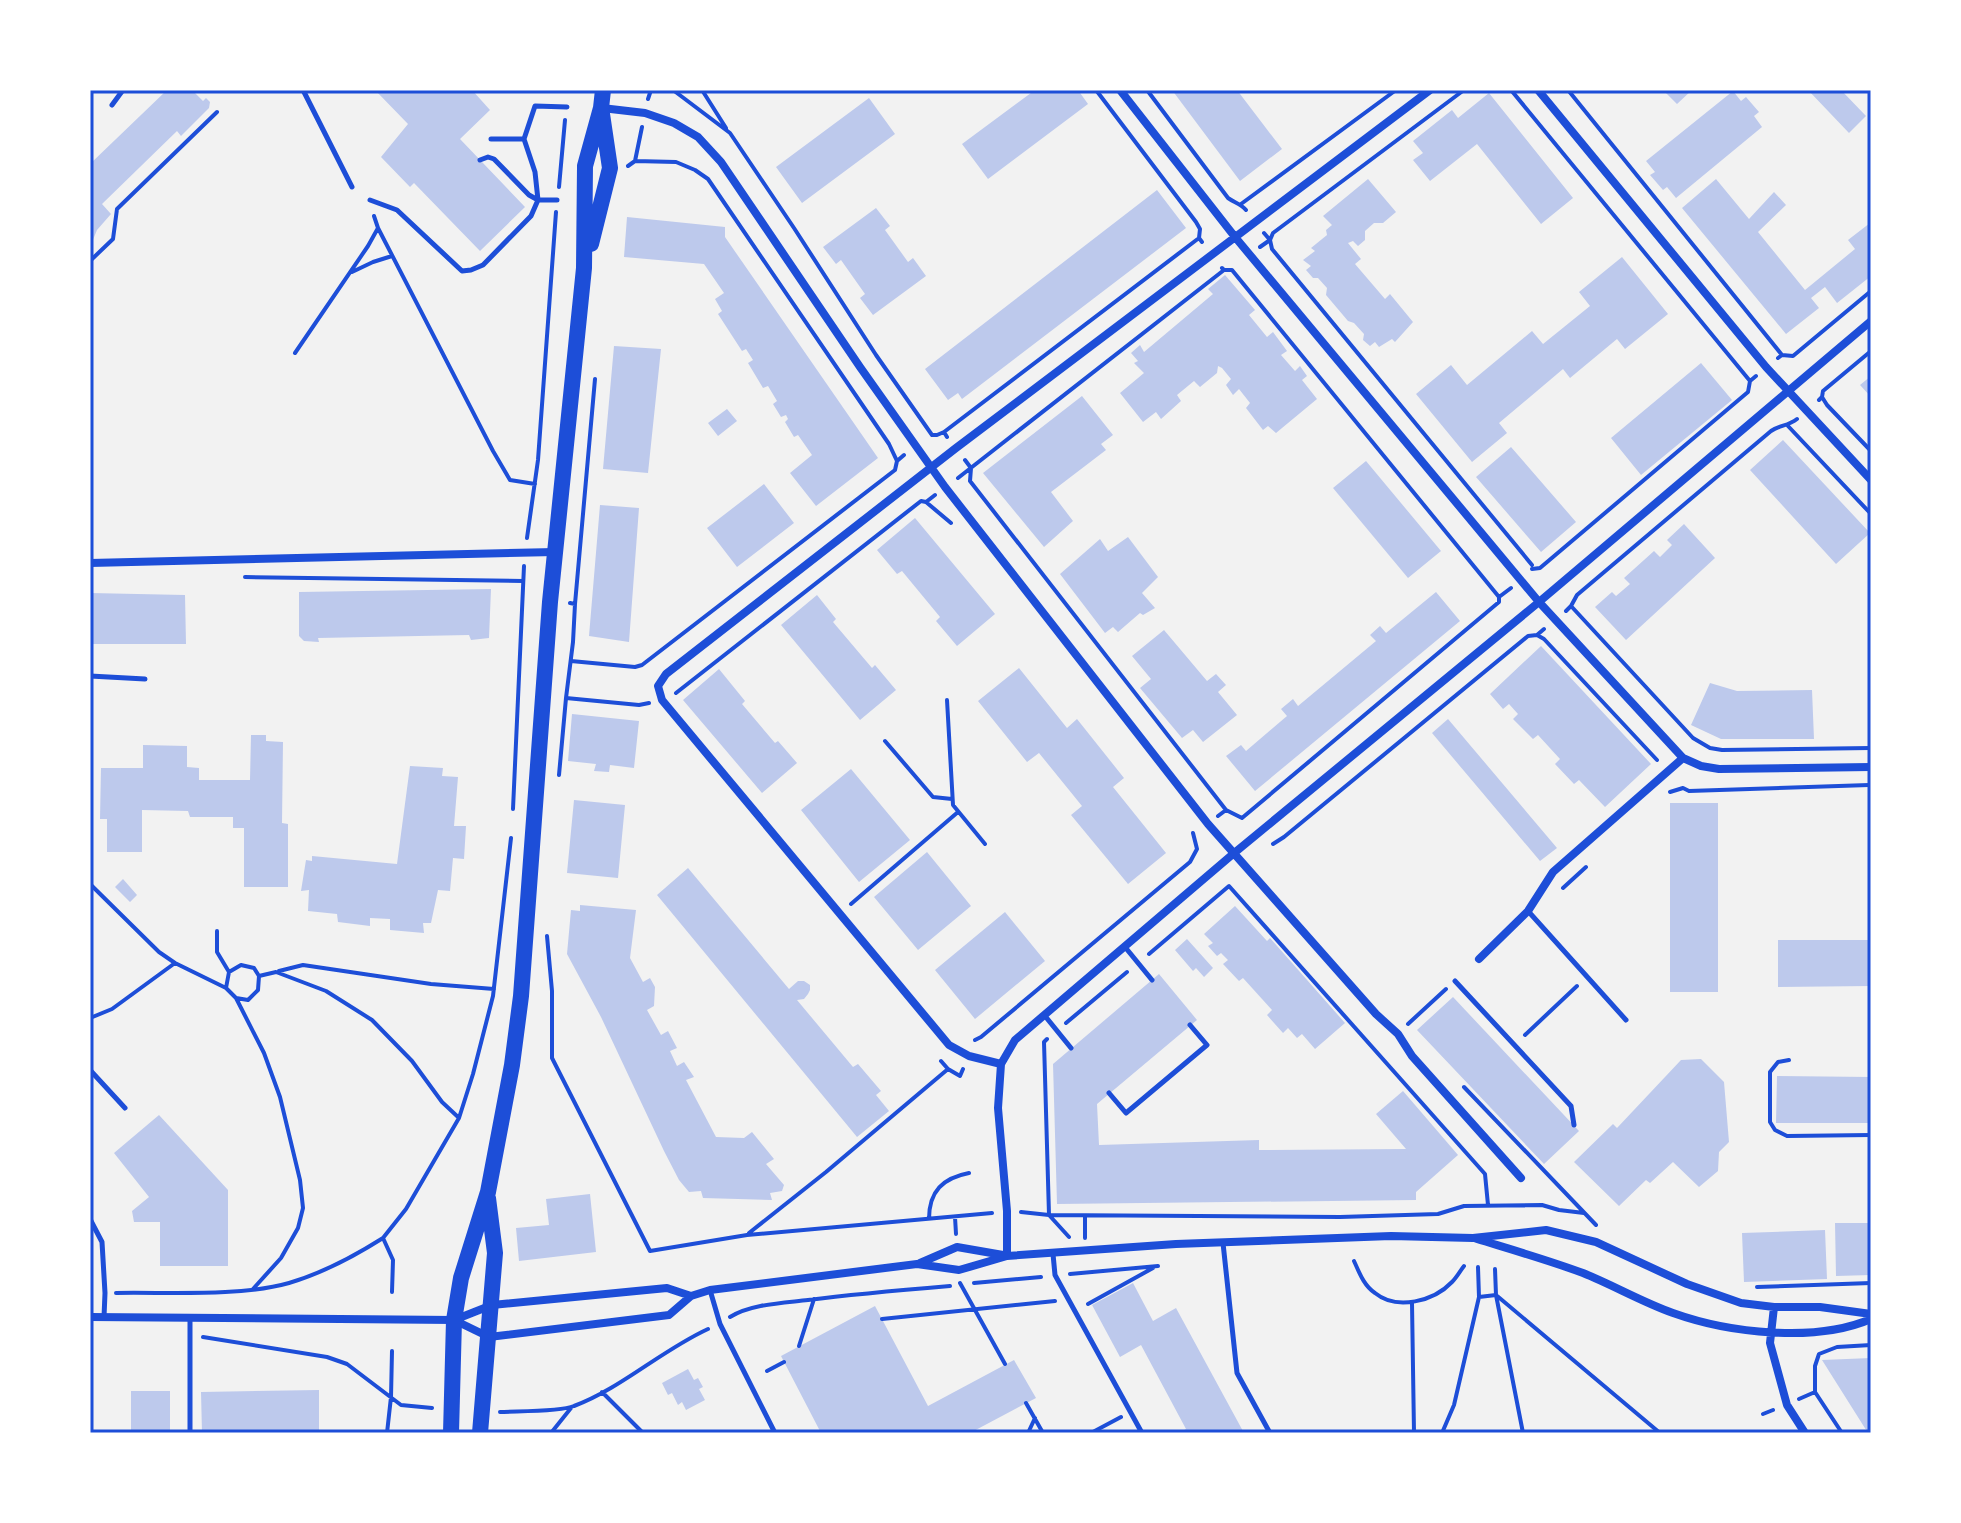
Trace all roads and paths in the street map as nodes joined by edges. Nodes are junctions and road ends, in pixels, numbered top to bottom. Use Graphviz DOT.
graph roads {
  1 [pos="123,90"];
  2 [pos="303,90"];
  3 [pos="603,90"];
  4 [pos="702,90"];
  5 [pos="1096,90"];
  6 [pos="1120,90"];
  7 [pos="1147,90"];
  8 [pos="1396,90"];
  9 [pos="1430,90"];
  10 [pos="1464,90"];
  11 [pos="1511,90"];
  12 [pos="1538,90"];
  13 [pos="1568,90"];
  14 [pos="112,105"];
  15 [pos="567,107"];
  16 [pos="601,108"];
  17 [pos="217,112"];
  18 [pos="645,113"];
  19 [pos="730,133"];
  20 [pos="491,139"];
  21 [pos="524,139"];
  22 [pos="480,160"];
  23 [pos="635,161"];
  24 [pos="624,169"];
  25 [pos="352,187"];
  26 [pos="370,200"];
  27 [pos="538,200"];
  28 [pos="557,200"];
  29 [pos="1241,204"];
  30 [pos="1255,222"];
  31 [pos="378,228"];
  32 [pos="1235,237"];
  33 [pos="1199,238"];
  34 [pos="1270,240"];
  35 [pos="1212,254"];
  36 [pos="1250,255"];
  37 [pos="392,256"];
  38 [pos="90,261"];
  39 [pos="584,268"];
  40 [pos="1232,270"];
  41 [pos="350,273"];
  42 [pos="1871,321"];
  43 [pos="1871,351"];
  44 [pos="295,353"];
  45 [pos="1782,355"];
  46 [pos="596,365"];
  47 [pos="1750,381"];
  48 [pos="1787,391"];
  49 [pos="1822,397"];
  50 [pos="1806,411"];
  51 [pos="1788,426"];
  52 [pos="944,432"];
  53 [pos="932,435"];
  54 [pos="916,447"];
  55 [pos="1871,451"];
  56 [pos="897,461"];
  57 [pos="931,468"];
  58 [pos="1871,480"];
  59 [pos="535,484"];
  60 [pos="926,502"];
  61 [pos="1871,514"];
  62 [pos="960,534"];
  63 [pos="525,552"];
  64 [pos="556,553"];
  65 [pos="90,563"];
  66 [pos="1533,567"];
  67 [pos="245,577"];
  68 [pos="523,581"];
  69 [pos="1499,597"];
  70 [pos="550,602"];
  71 [pos="1539,602"];
  72 [pos="575,604"];
  73 [pos="1571,606"];
  74 [pos="1555,620"];
  75 [pos="1537,635"];
  76 [pos="571,661"];
  77 [pos="90,676"];
  78 [pos="145,679"];
  79 [pos="566,698"];
  80 [pos="662,700"];
  81 [pos="947,700"];
  82 [pos="885,741"];
  83 [pos="1871,748"];
  84 [pos="1683,758"];
  85 [pos="1871,767"];
  86 [pos="1668,772"];
  87 [pos="559,776"];
  88 [pos="1871,785"];
  89 [pos="1683,788"];
  90 [pos="1665,794"];
  91 [pos="952,799"];
  92 [pos="959,812"];
  93 [pos="512,814"];
  94 [pos="1186,824"];
  95 [pos="512,829"];
  96 [pos="985,844"];
  97 [pos="1268,847"];
  98 [pos="1233,854"];
  99 [pos="1588,865"];
  100 [pos="90,884"];
  101 [pos="851,904"];
  102 [pos="1530,914"];
  103 [pos="217,931"];
  104 [pos="547,932"];
  105 [pos="1124,946"];
  106 [pos="1479,959"];
  107 [pos="175,963"];
  108 [pos="1139,963"];
  109 [pos="229,972"];
  110 [pos="276,972"];
  111 [pos="259,976"];
  112 [pos="1586,977"];
  113 [pos="1152,980"];
  114 [pos="1455,981"];
  115 [pos="226,988"];
  116 [pos="494,989"];
  117 [pos="236,998"];
  118 [pos="1044,1015"];
  119 [pos="90,1018"];
  120 [pos="1626,1020"];
  121 [pos="1190,1025"];
  122 [pos="1057,1031"];
  123 [pos="1398,1034"];
  124 [pos="1515,1045"];
  125 [pos="1071,1048"];
  126 [pos="969,1056"];
  127 [pos="1789,1060"];
  128 [pos="1001,1064"];
  129 [pos="948,1069"];
  130 [pos="90,1070"];
  131 [pos="960,1076"];
  132 [pos="1109,1093"];
  133 [pos="125,1108"];
  134 [pos="459,1118"];
  135 [pos="1574,1125"];
  136 [pos="1871,1135"];
  137 [pos="969,1173"];
  138 [pos="1521,1178"];
  139 [pos="488,1192"];
  140 [pos="1488,1205"];
  141 [pos="1007,1211"];
  142 [pos="1584,1213"];
  143 [pos="1049,1215"];
  144 [pos="90,1219"];
  145 [pos="929,1219"];
  146 [pos="747,1235"];
  147 [pos="383,1238"];
  148 [pos="1473,1238"];
  149 [pos="1223,1242"];
  150 [pos="1082,1251"];
  151 [pos="1053,1253"];
  152 [pos="1007,1256"];
  153 [pos="1354,1261"];
  154 [pos="917,1264"];
  155 [pos="1464,1266"];
  156 [pos="1478,1267"];
  157 [pos="1495,1269"];
  158 [pos="1055,1275"];
  159 [pos="979,1283"];
  160 [pos="1871,1283"];
  161 [pos="1756,1287"];
  162 [pos="253,1289"];
  163 [pos="710,1290"];
  164 [pos="392,1292"];
  165 [pos="105,1293"];
  166 [pos="1496,1295"];
  167 [pos="691,1296"];
  168 [pos="1479,1297"];
  169 [pos="814,1299"];
  170 [pos="1069,1300"];
  171 [pos="1412,1303"];
  172 [pos="492,1305"];
  173 [pos="1774,1307"];
  174 [pos="974,1309"];
  175 [pos="1075,1311"];
  176 [pos="1871,1316"];
  177 [pos="90,1317"];
  178 [pos="104,1317"];
  179 [pos="190,1317"];
  180 [pos="882,1319"];
  181 [pos="454,1320"];
  182 [pos="720,1324"];
  183 [pos="1771,1331"];
  184 [pos="190,1335"];
  185 [pos="489,1337"];
  186 [pos="1871,1345"];
  187 [pos="799,1346"];
  188 [pos="392,1351"];
  189 [pos="784,1362"];
  190 [pos="1005,1364"];
  191 [pos="767,1371"];
  192 [pos="602,1392"];
  193 [pos="1815,1392"];
  194 [pos="391,1397"];
  195 [pos="1026,1403"];
  196 [pos="1787,1405"];
  197 [pos="432,1408"];
  198 [pos="571,1408"];
  199 [pos="500,1412"];
  200 [pos="1130,1412"];
  201 [pos="1763,1414"];
  202 [pos="1035,1418"];
  203 [pos="190,1433"];
  204 [pos="387,1433"];
  205 [pos="451,1433"];
  206 [pos="480,1433"];
  207 [pos="551,1433"];
  208 [pos="643,1433"];
  209 [pos="775,1433"];
  210 [pos="1028,1433"];
  211 [pos="1043,1433"];
  212 [pos="1091,1433"];
  213 [pos="1142,1433"];
  214 [pos="1270,1433"];
  215 [pos="1414,1433"];
  216 [pos="1442,1433"];
  217 [pos="1523,1433"];
  218 [pos="1660,1433"];
  219 [pos="1805,1433"];
  220 [pos="1842,1433"];
  1 -- 14 [label="lane"];
  2 -- 25 [label="lane"];
  3 -- 16 [label="main road"];
  4 -- 19 [label="path"];
  5 -- 33 [label="path"];
  6 -- 32 [label="street"];
  7 -- 29 [label="path"];
  8 -- 29 [label="path"];
  9 -- 30 [label="street"];
  10 -- 34 [label="path"];
  11 -- 47 [label="path"];
  12 -- 48 [label="street"];
  13 -- 45 [label="path"];
  15 -- 21 [label="lane"];
  15 -- 28 [label="path"];
  16 -- 18 [label="street"];
  16 -- 39 [label="main road"];
  16 -- 39 [label="main road"];
  17 -- 38 [label="path"];
  18 -- 23 [label="path"];
  18 -- 54 [label="street"];
  20 -- 21 [label="lane"];
  21 -- 27 [label="lane"];
  22 -- 27 [label="lane"];
  23 -- 24 [label="path"];
  23 -- 56 [label="path"];
  26 -- 27 [label="lane"];
  26 -- 31 [label="path"];
  27 -- 28 [label="lane"];
  28 -- 59 [label="path"];
  29 -- 30 [label="path"];
  30 -- 32 [label="street"];
  30 -- 34 [label="path"];
  31 -- 37 [label="path"];
  31 -- 41 [label="path"];
  32 -- 35 [label="street"];
  32 -- 36 [label="street"];
  33 -- 35 [label="path"];
  33 -- 52 [label="path"];
  34 -- 36 [label="path"];
  34 -- 66 [label="path"];
  35 -- 40 [label="path"];
  35 -- 57 [label="street"];
  36 -- 40 [label="path"];
  36 -- 71 [label="street"];
  37 -- 41 [label="path"];
  37 -- 59 [label="path"];
  39 -- 64 [label="main road"];
  40 -- 69 [label="path"];
  41 -- 44 [label="path"];
  42 -- 48 [label="street"];
  43 -- 49 [label="path"];
  46 -- 72 [label="path"];
  48 -- 50 [label="street"];
  48 -- 71 [label="street"];
  49 -- 50 [label="path"];
  49 -- 55 [label="path"];
  50 -- 51 [label="path"];
  50 -- 58 [label="street"];
  51 -- 61 [label="path"];
  51 -- 73 [label="path"];
  53 -- 54 [label="path"];
  54 -- 56 [label="path"];
  54 -- 57 [label="street"];
  56 -- 76 [label="path"];
  57 -- 80 [label="street"];
  57 -- 98 [label="street"];
  59 -- 63 [label="path"];
  60 -- 62 [label="path"];
  63 -- 64 [label="street"];
  63 -- 65 [label="street"];
  63 -- 68 [label="path"];
  64 -- 70 [label="main road"];
  67 -- 68 [label="path"];
  68 -- 93 [label="path"];
  70 -- 72 [label="path"];
  70 -- 139 [label="main road"];
  71 -- 74 [label="street"];
  71 -- 98 [label="street"];
  72 -- 76 [label="path"];
  73 -- 74 [label="path"];
  73 -- 83 [label="path"];
  74 -- 75 [label="path"];
  74 -- 84 [label="street"];
  75 -- 86 [label="path"];
  75 -- 97 [label="path"];
  76 -- 79 [label="path"];
  77 -- 78 [label="lane"];
  79 -- 80 [label="path"];
  79 -- 87 [label="path"];
  80 -- 126 [label="street"];
  81 -- 91 [label="path"];
  82 -- 91 [label="path"];
  84 -- 85 [label="street"];
  84 -- 86 [label="street"];
  86 -- 89 [label="path"];
  86 -- 102 [label="street"];
  88 -- 89 [label="path"];
  89 -- 90 [label="path"];
  91 -- 92 [label="path"];
  92 -- 96 [label="path"];
  92 -- 101 [label="path"];
  94 -- 126 [label="path"];
  95 -- 116 [label="path"];
  98 -- 105 [label="street"];
  98 -- 123 [label="street"];
  99 -- 102 [label="path"];
  100 -- 107 [label="path"];
  102 -- 106 [label="street"];
  102 -- 112 [label="lane"];
  103 -- 109 [label="path"];
  104 -- 146 [label="path"];
  105 -- 108 [label="lane"];
  105 -- 118 [label="street"];
  107 -- 115 [label="path"];
  107 -- 119 [label="path"];
  108 -- 113 [label="lane"];
  108 -- 122 [label="path"];
  108 -- 140 [label="path"];
  109 -- 111 [label="path"];
  109 -- 115 [label="path"];
  110 -- 111 [label="path"];
  110 -- 116 [label="path"];
  110 -- 134 [label="path"];
  111 -- 117 [label="path"];
  112 -- 120 [label="lane"];
  112 -- 124 [label="path"];
  114 -- 123 [label="path"];
  114 -- 124 [label="lane"];
  115 -- 117 [label="path"];
  116 -- 134 [label="path"];
  117 -- 162 [label="path"];
  118 -- 122 [label="lane"];
  118 -- 128 [label="street"];
  121 -- 132 [label="lane"];
  122 -- 125 [label="lane"];
  122 -- 143 [label="path"];
  123 -- 138 [label="street"];
  124 -- 135 [label="lane"];
  126 -- 128 [label="street"];
  126 -- 131 [label="path"];
  127 -- 136 [label="path"];
  128 -- 141 [label="street"];
  129 -- 146 [label="path"];
  130 -- 133 [label="lane"];
  134 -- 147 [label="path"];
  137 -- 145 [label="path"];
  139 -- 172 [label="main road"];
  139 -- 181 [label="main road"];
  140 -- 142 [label="path"];
  140 -- 143 [label="path"];
  141 -- 143 [label="path"];
  141 -- 145 [label="path"];
  141 -- 152 [label="street"];
  143 -- 150 [label="path"];
  144 -- 165 [label="lane"];
  145 -- 146 [label="path"];
  147 -- 162 [label="path"];
  147 -- 164 [label="path"];
  148 -- 149 [label="street"];
  148 -- 173 [label="street"];
  148 -- 183 [label="street"];
  149 -- 150 [label="street"];
  149 -- 214 [label="lane"];
  150 -- 151 [label="street"];
  151 -- 152 [label="street"];
  151 -- 158 [label="lane"];
  152 -- 154 [label="street"];
  152 -- 154 [label="street"];
  153 -- 171 [label="path"];
  154 -- 163 [label="street"];
  155 -- 171 [label="path"];
  156 -- 168 [label="path"];
  157 -- 166 [label="path"];
  158 -- 159 [label="path"];
  158 -- 170 [label="lane"];
  158 -- 175 [label="path"];
  160 -- 161 [label="path"];
  162 -- 165 [label="path"];
  163 -- 167 [label="street"];
  163 -- 182 [label="lane"];
  165 -- 178 [label="lane"];
  166 -- 168 [label="path"];
  166 -- 217 [label="path"];
  166 -- 218 [label="path"];
  167 -- 172 [label="street"];
  167 -- 185 [label="street"];
  168 -- 216 [label="path"];
  169 -- 174 [label="path"];
  169 -- 182 [label="path"];
  169 -- 187 [label="path"];
  170 -- 174 [label="path"];
  170 -- 175 [label="lane"];
  171 -- 215 [label="path"];
  172 -- 181 [label="street"];
  172 -- 185 [label="main road"];
  173 -- 176 [label="street"];
  173 -- 183 [label="street"];
  174 -- 180 [label="path"];
  174 -- 190 [label="path"];
  175 -- 200 [label="lane"];
  176 -- 183 [label="street"];
  177 -- 178 [label="street"];
  178 -- 179 [label="street"];
  179 -- 181 [label="street"];
  179 -- 184 [label="lane"];
  181 -- 185 [label="street"];
  181 -- 205 [label="main road"];
  182 -- 192 [label="path"];
  182 -- 209 [label="lane"];
  183 -- 196 [label="street"];
  184 -- 194 [label="path"];
  184 -- 203 [label="lane"];
  185 -- 206 [label="main road"];
  186 -- 193 [label="path"];
  188 -- 194 [label="path"];
  189 -- 191 [label="path"];
  192 -- 198 [label="path"];
  192 -- 208 [label="path"];
  193 -- 196 [label="path"];
  193 -- 220 [label="path"];
  194 -- 197 [label="path"];
  194 -- 204 [label="path"];
  195 -- 202 [label="path"];
  196 -- 201 [label="path"];
  196 -- 219 [label="street"];
  198 -- 199 [label="path"];
  198 -- 207 [label="path"];
  200 -- 212 [label="path"];
  200 -- 213 [label="lane"];
  202 -- 210 [label="path"];
  202 -- 211 [label="path"];
}
